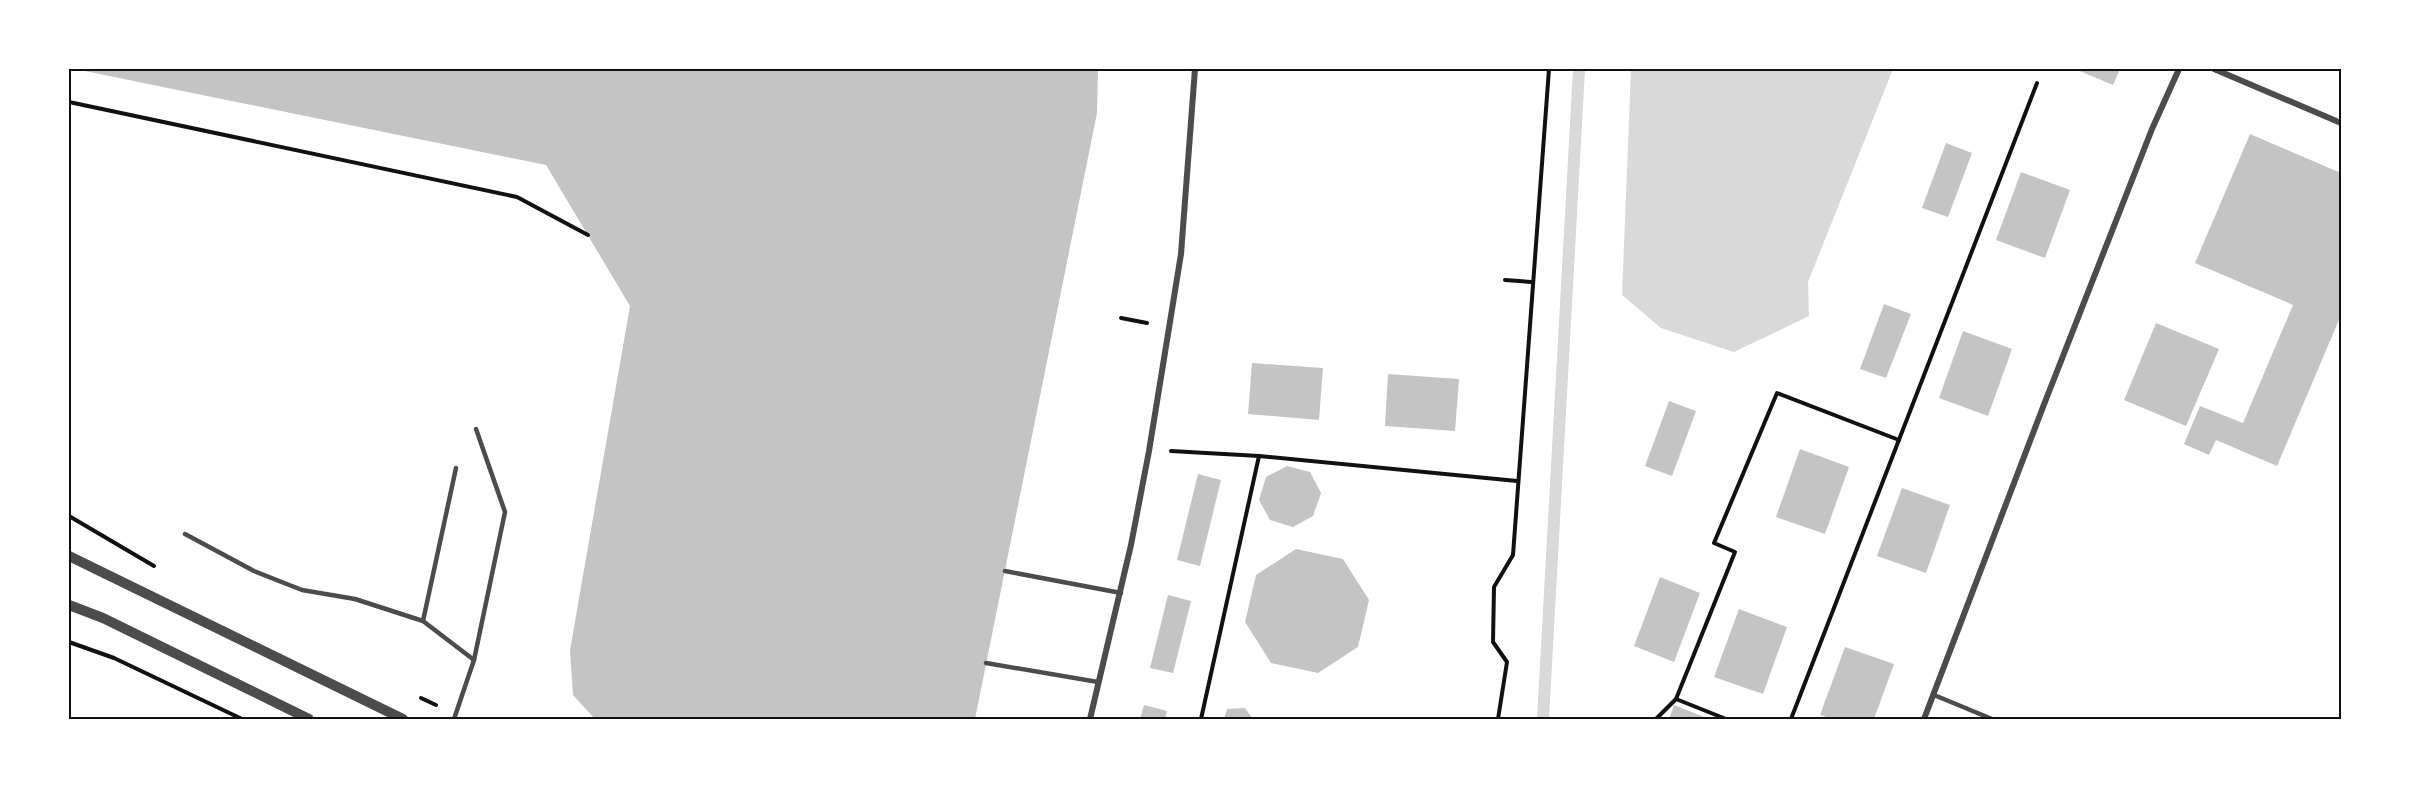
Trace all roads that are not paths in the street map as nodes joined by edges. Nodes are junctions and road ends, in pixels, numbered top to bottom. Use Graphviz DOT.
graph roads {
  1 [pos="1195,69"];
  2 [pos="2179,69"];
  3 [pos="2214,69"];
  4 [pos="2341,123"];
  5 [pos="476,429"];
  6 [pos="456,468"];
  7 [pos="185,534"];
  8 [pos="69,556"];
  9 [pos="1005,571"];
  10 [pos="1121,592"];
  11 [pos="69,605"];
  12 [pos="423,621"];
  13 [pos="474,660"];
  14 [pos="986,663"];
  15 [pos="1098,682"];
  16 [pos="1934,695"];
  17 [pos="309,719"];
  18 [pos="403,719"];
  19 [pos="454,719"];
  20 [pos="1090,719"];
  21 [pos="1924,719"];
  22 [pos="1992,719"];
  1 -- 10 [label="street"];
  2 -- 16 [label="street"];
  3 -- 4 [label="street"];
  5 -- 13 [label="lane"];
  6 -- 12 [label="lane"];
  7 -- 12 [label="lane"];
  8 -- 18 [label="street"];
  9 -- 10 [label="lane"];
  10 -- 15 [label="street"];
  11 -- 17 [label="street"];
  12 -- 13 [label="lane"];
  13 -- 19 [label="lane"];
  14 -- 15 [label="lane"];
  15 -- 20 [label="street"];
  16 -- 21 [label="street"];
  16 -- 22 [label="lane"];
}
